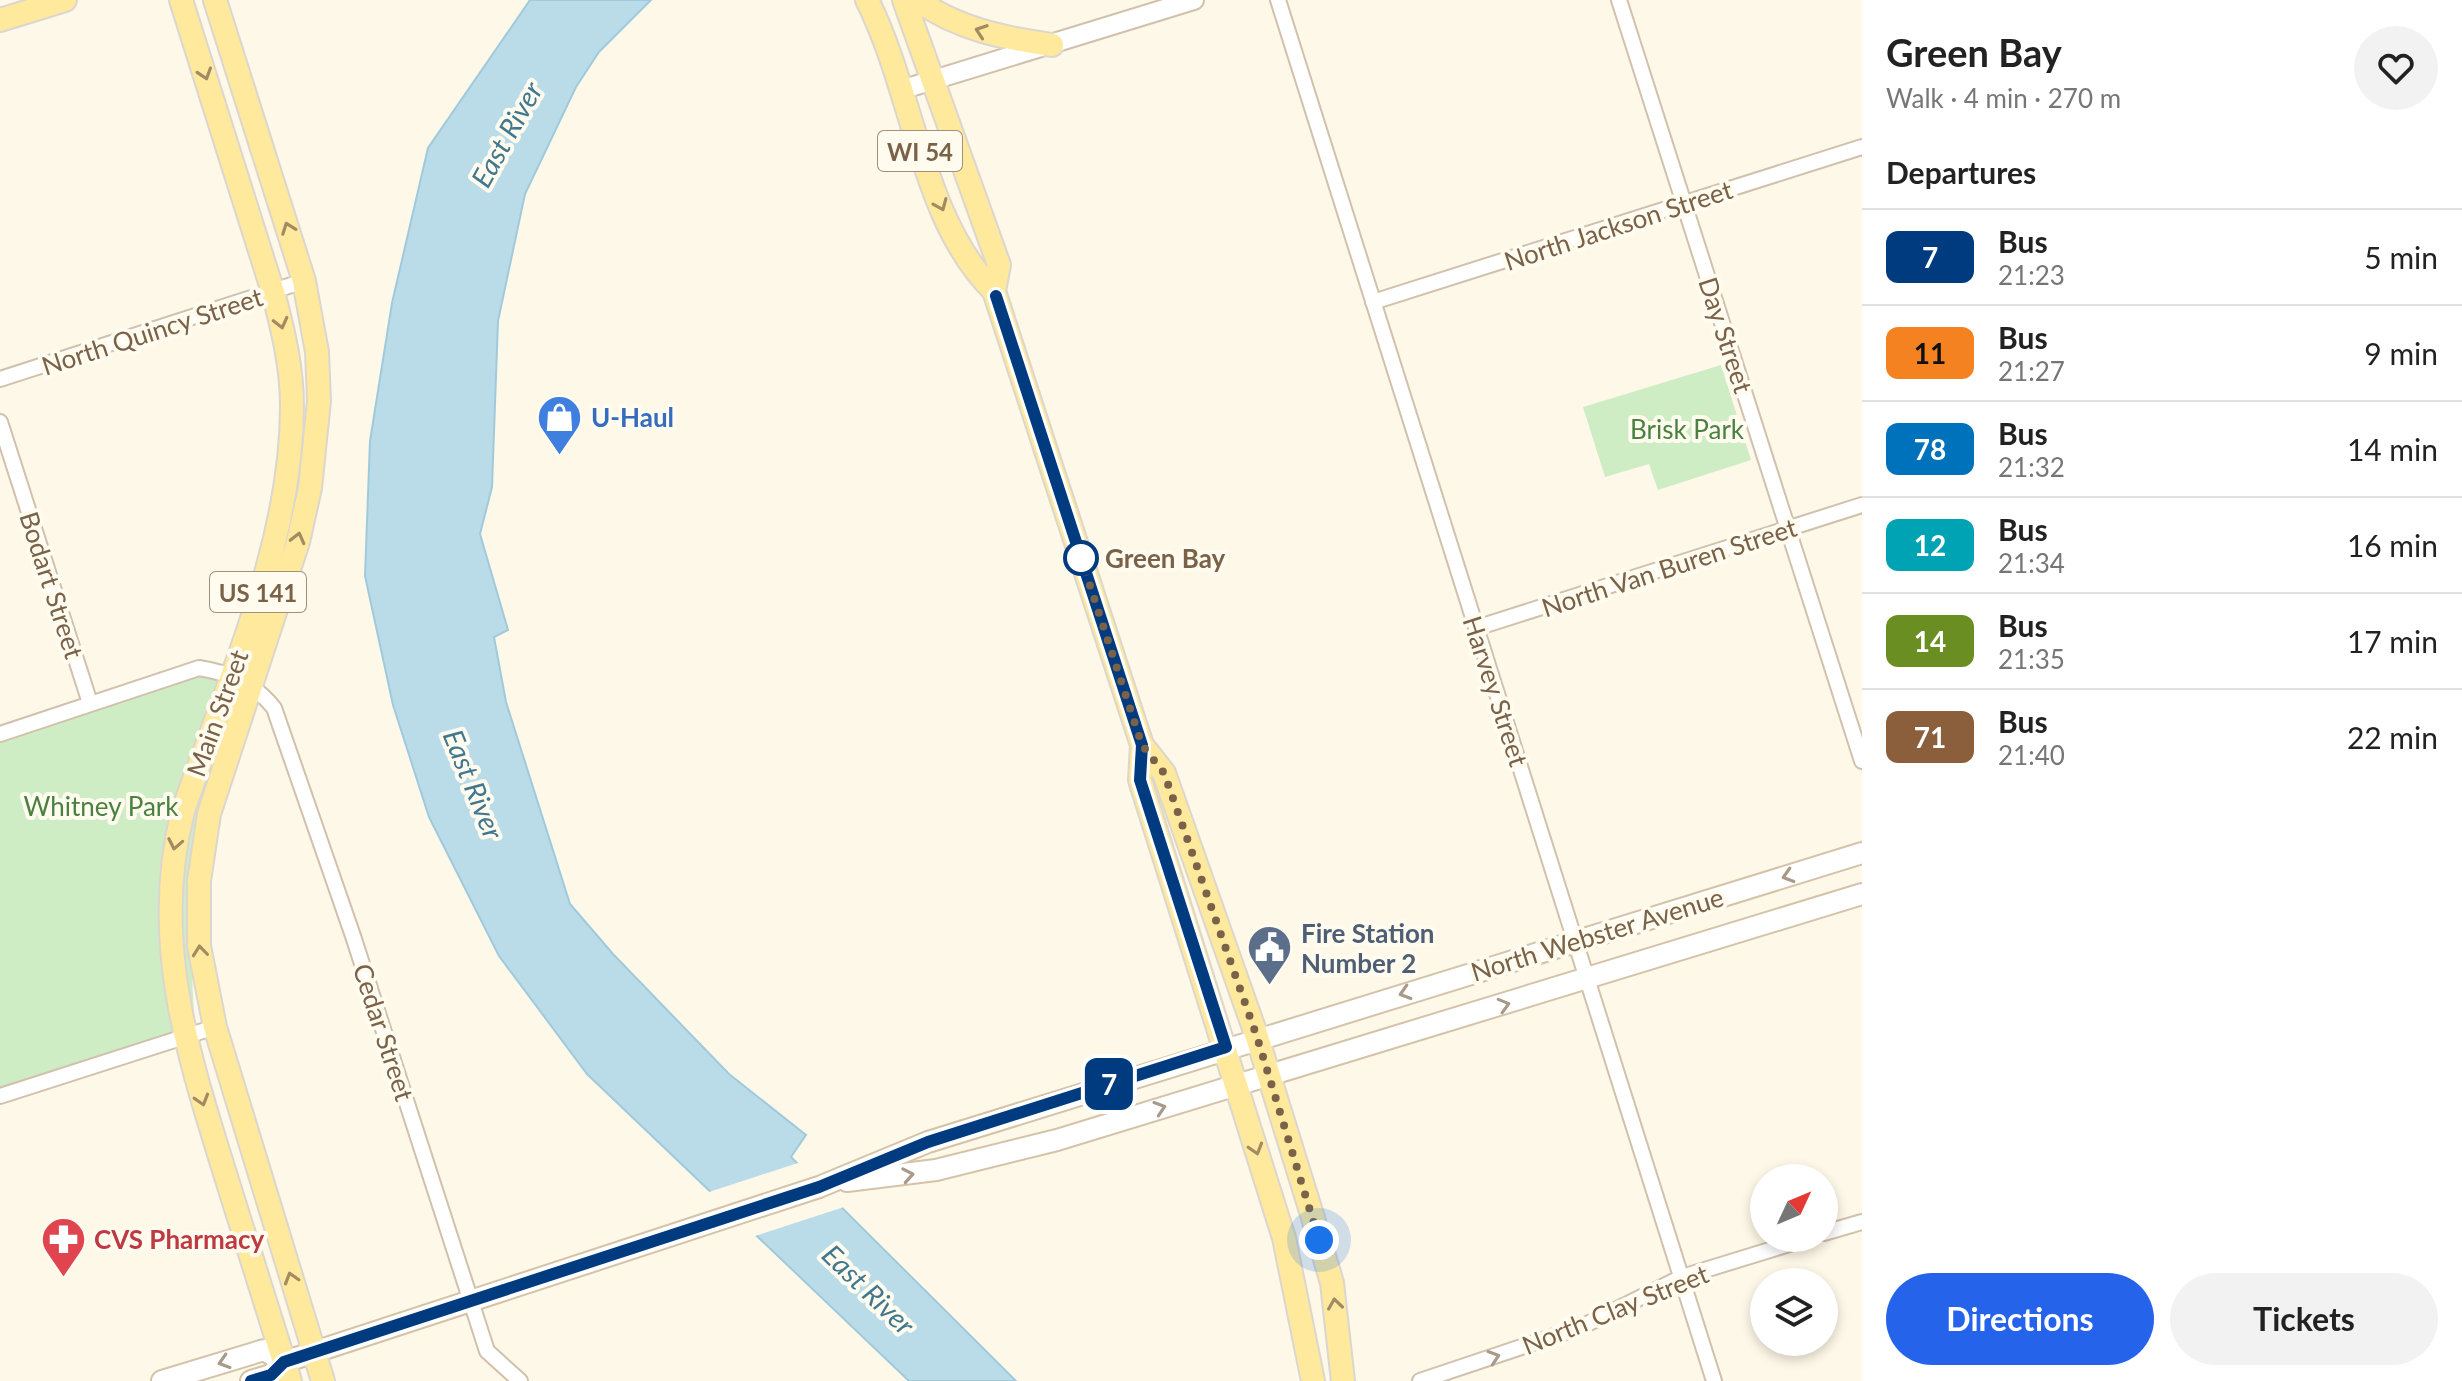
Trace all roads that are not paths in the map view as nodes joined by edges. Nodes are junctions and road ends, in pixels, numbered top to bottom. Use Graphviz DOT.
graph roads {
  1 [pos="65,0"];
  2 [pos="181,0"];
  3 [pos="215,0"];
  4 [pos="867,0"];
  5 [pos="904,0"];
  6 [pos="917,0"];
  7 [pos="1194,0"];
  8 [pos="1278,0"];
  9 [pos="1619,0"];
  10 [pos="0,20"];
  11 [pos="1052,45"];
  12 [pos="935,80"];
  13 [pos="904,89"];
  14 [pos="1862,147"];
  15 [pos="1684,204"];
  16 [pos="304,281"];
  17 [pos="994,291"];
  18 [pos="273,292"];
  19 [pos="1373,302"];
  20 [pos="0,379"];
  21 [pos="0,422"];
  22 [pos="1862,505"];
  23 [pos="1787,529"];
  24 [pos="1476,628"];
  25 [pos="244,682"];
  26 [pos="90,703"];
  27 [pos="0,734"];
  28 [pos="1142,745"];
  29 [pos="1862,761"];
  30 [pos="1862,853"];
  31 [pos="1862,894"];
  32 [pos="1576,941"];
  33 [pos="1587,980"];
  34 [pos="215,1027"];
  35 [pos="185,1037"];
  36 [pos="1257,1037"];
  37 [pos="1226,1047"];
  38 [pos="1268,1074"];
  39 [pos="1236,1083"];
  40 [pos="0,1096"];
  41 [pos="831,1182"];
  42 [pos="1862,1222"];
  43 [pos="1838,1229"];
  44 [pos="1763,1252"];
  45 [pos="1682,1277"];
  46 [pos="469,1302"];
  47 [pos="314,1353"];
  48 [pos="287,1372"];
  49 [pos="162,1381"];
  50 [pos="251,1381"];
  51 [pos="323,1381"];
  52 [pos="520,1381"];
  53 [pos="1313,1381"];
  54 [pos="1343,1381"];
  55 [pos="1420,1381"];
  56 [pos="1714,1381"];
  1 -- 10 [label="main road"];
  2 -- 18 [label="main road, Main Street / US 141, one-way"];
  16 -- 3 [label="main road, Main Street / US 141, one-way"];
  4 -- 13 [label="main road, WI 54"];
  5 -- 12 [label="main road, WI 54"];
  11 -- 6 [label="main road, one-way"];
  7 -- 11 [label="street"];
  8 -- 19 [label="street, Harvey Street"];
  9 -- 15 [label="street, Day Street"];
  11 -- 12 [label="street"];
  12 -- 13 [label="street"];
  12 -- 17 [label="main road, WI 54"];
  13 -- 17 [label="main road, WI 54, one-way"];
  14 -- 15 [label="street, North Jackson Street"];
  15 -- 19 [label="street, North Jackson Street"];
  15 -- 23 [label="street, Day Street"];
  16 -- 18 [label="street, North Quincy Street"];
  25 -- 16 [label="main road, Main Street / US 141, one-way"];
  17 -- 28 [label="main road, WI 54"];
  18 -- 20 [label="street, North Quincy Street"];
  18 -- 25 [label="main road, Main Street / US 141, one-way"];
  19 -- 24 [label="street, Harvey Street"];
  21 -- 26 [label="street, Bodart Street"];
  22 -- 23 [label="street, North Van Buren Street"];
  23 -- 24 [label="street, North Van Buren Street"];
  23 -- 29 [label="street, Day Street"];
  24 -- 32 [label="street, Harvey Street"];
  25 -- 26 [label="street"];
  34 -- 25 [label="main road, Main Street / US 141, one-way"];
  25 -- 35 [label="main road, Main Street / US 141, one-way"];
  25 -- 46 [label="street, Cedar Street"];
  26 -- 27 [label="street"];
  28 -- 36 [label="main road, WI 54"];
  28 -- 37 [label="main road, WI 54"];
  30 -- 32 [label="main road, North Webster Avenue, one-way"];
  31 -- 33 [label="main road, North Webster Avenue"];
  32 -- 33 [label="street, Harvey Street"];
  32 -- 36 [label="main road, North Webster Avenue, one-way"];
  38 -- 33 [label="main road, North Webster Avenue, one-way"];
  33 -- 45 [label="street, Harvey Street"];
  34 -- 35 [label="street"];
  47 -- 34 [label="main road, Main Street / US 141, one-way"];
  35 -- 40 [label="street"];
  35 -- 48 [label="main road, Main Street / US 141, one-way"];
  36 -- 37 [label="main road, North Webster Avenue"];
  36 -- 38 [label="main road, WI 54"];
  37 -- 39 [label="main road, WI 54"];
  37 -- 41 [label="main road, North Webster Avenue"];
  38 -- 39 [label="main road, North Webster Avenue"];
  54 -- 38 [label="main road, WI 54, one-way"];
  41 -- 39 [label="main road, North Webster Avenue, one-way"];
  39 -- 53 [label="main road, WI 54, one-way"];
  41 -- 46 [label="main road, North Webster Avenue"];
  42 -- 43 [label="street"];
  44 -- 45 [label="street, North Clay Street"];
  55 -- 45 [label="street, North Clay Street, one-way"];
  45 -- 56 [label="street, Harvey Street"];
  46 -- 47 [label="main road, North Webster Avenue"];
  46 -- 52 [label="street, Cedar Street"];
  47 -- 48 [label="main road, North Webster Avenue"];
  47 -- 51 [label="main road, Main Street / US 141"];
  48 -- 49 [label="main road, North Webster Avenue, one-way"];
  48 -- 50 [label="main road, North Webster Avenue"];
}
